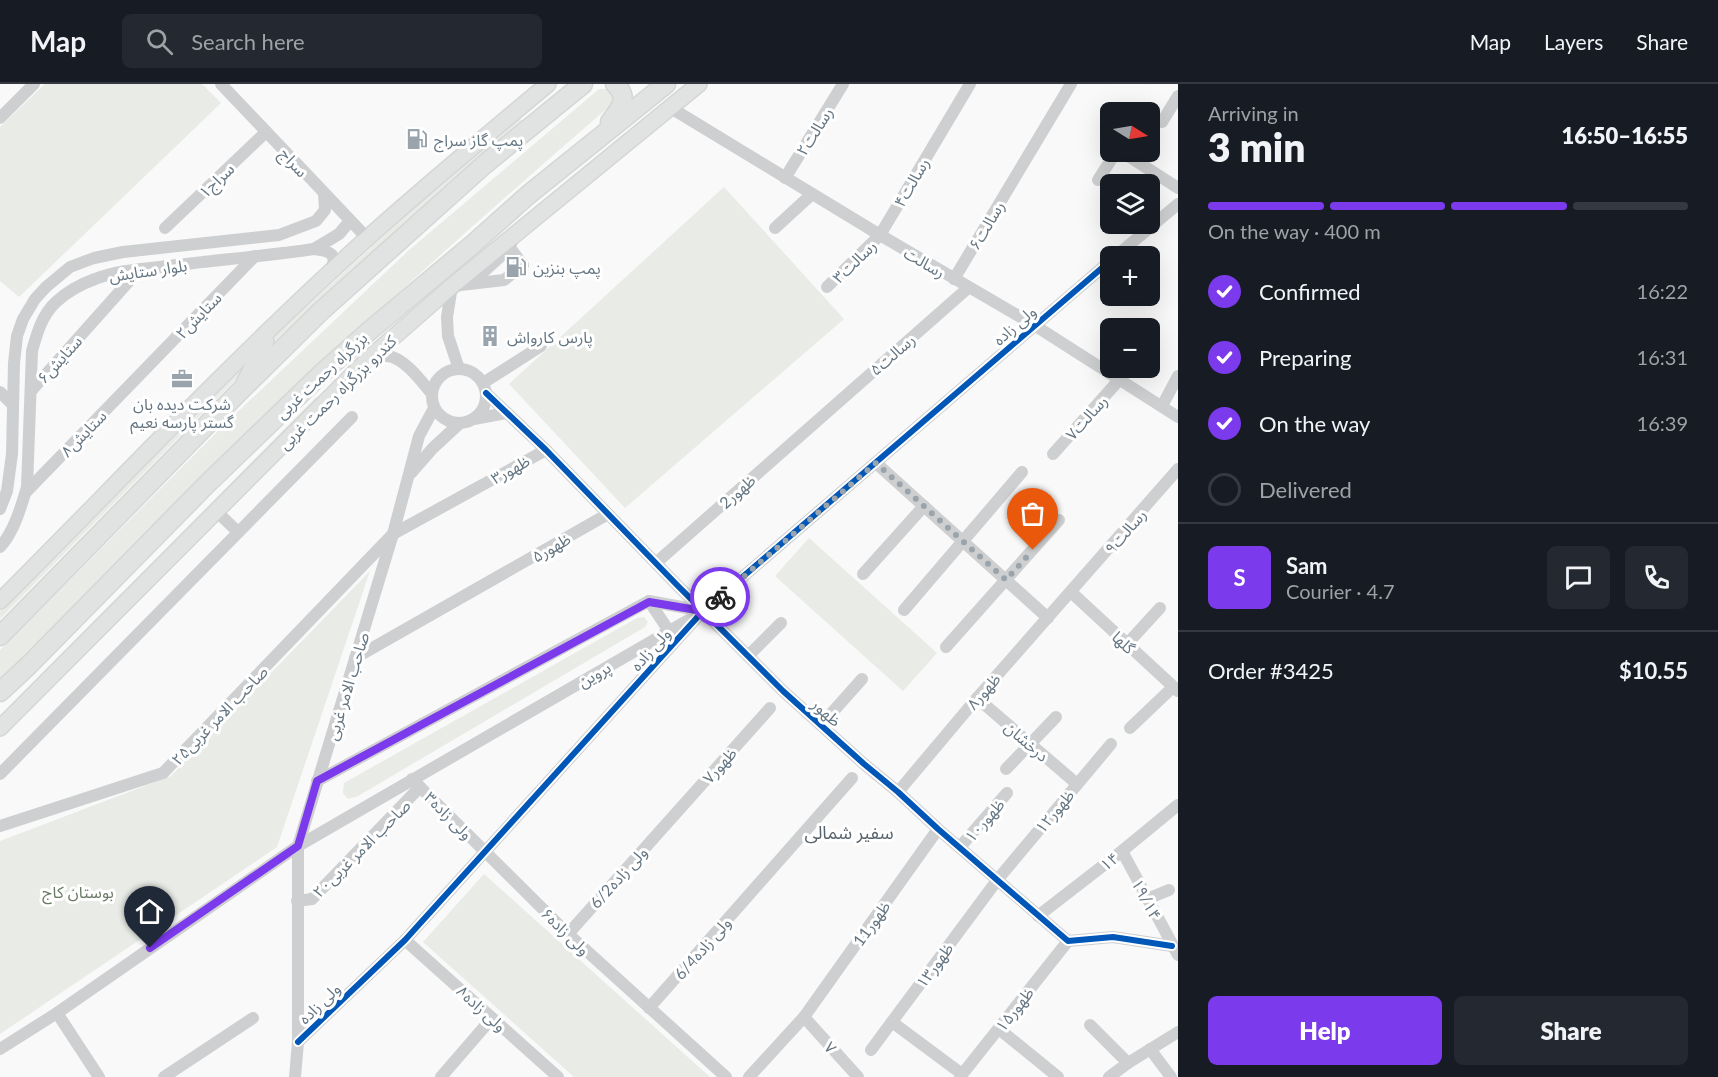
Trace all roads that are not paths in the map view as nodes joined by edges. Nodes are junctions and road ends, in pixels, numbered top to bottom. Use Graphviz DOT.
graph roads {
  1 [pos="34,84"];
  2 [pos="220,84"];
  3 [pos="548,84"];
  4 [pos="583,84"];
  5 [pos="596,84"];
  6 [pos="615,84"];
  7 [pos="666,84"];
  8 [pos="699,84"];
  9 [pos="843,84"];
  10 [pos="970,84"];
  11 [pos="1071,84"];
  12 [pos="1178,96"];
  13 [pos="556,106"];
  14 [pos="672,108"];
  15 [pos="0,118"];
  16 [pos="1162,122"];
  17 [pos="266,132"];
  18 [pos="591,144"];
  19 [pos="1110,162"];
  20 [pos="1138,162"];
  21 [pos="785,177"];
  22 [pos="1098,180"];
  23 [pos="1178,188"];
  24 [pos="324,194"];
  25 [pos="812,194"];
  26 [pos="1178,204"];
  27 [pos="350,221"];
  28 [pos="165,228"];
  29 [pos="775,228"];
  30 [pos="279,235"];
  31 [pos="880,236"];
  32 [pos="368,239"];
  33 [pos="1128,246"];
  34 [pos="514,248"];
  35 [pos="314,249"];
  36 [pos="280,253"];
  37 [pos="255,256"];
  38 [pos="139,270"];
  39 [pos="1100,270"];
  40 [pos="329,274"];
  41 [pos="954,279"];
  42 [pos="470,284"];
  43 [pos="452,286"];
  44 [pos="827,287"];
  45 [pos="968,288"];
  46 [pos="1034,326"];
  47 [pos="273,327"];
  48 [pos="541,346"];
  49 [pos="366,361"];
  50 [pos="459,369"];
  51 [pos="141,374"];
  52 [pos="1178,376"];
  53 [pos="1119,380"];
  54 [pos="484,388"];
  55 [pos="31,391"];
  56 [pos="0,392"];
  57 [pos="239,392"];
  58 [pos="432,394"];
  59 [pos="13,405"];
  60 [pos="1162,406"];
  61 [pos="435,408"];
  62 [pos="506,413"];
  63 [pos="352,417"];
  64 [pos="1178,417"];
  65 [pos="474,419"];
  66 [pos="816,421"];
  67 [pos="460,423"];
  68 [pos="546,450"];
  69 [pos="1053,454"];
  70 [pos="876,463"];
  71 [pos="1178,470"];
  72 [pos="1022,472"];
  73 [pos="408,476"];
  74 [pos="26,492"];
  75 [pos="924,506"];
  76 [pos="0,509"];
  77 [pos="216,511"];
  78 [pos="608,514"];
  79 [pos="1059,520"];
  80 [pos="238,532"];
  81 [pos="393,534"];
  82 [pos="963,542"];
  83 [pos="0,546"];
  84 [pos="657,562"];
  85 [pos="863,574"];
  86 [pos="1006,580"];
  87 [pos="1071,592"];
  88 [pos="0,601"];
  89 [pos="649,602"];
  90 [pos="1160,608"];
  91 [pos="904,610"];
  92 [pos="703,611"];
  93 [pos="1048,618"];
  94 [pos="781,623"];
  95 [pos="669,631"];
  96 [pos="0,636"];
  97 [pos="1126,644"];
  98 [pos="946,646"];
  99 [pos="748,656"];
  100 [pos="355,658"];
  101 [pos="861,679"];
  102 [pos="1175,689"];
  103 [pos="0,692"];
  104 [pos="977,698"];
  105 [pos="770,708"];
  106 [pos="1056,717"];
  107 [pos="821,724"];
  108 [pos="0,728"];
  109 [pos="1130,728"];
  110 [pos="1030,744"];
  111 [pos="1111,744"];
  112 [pos="1006,769"];
  113 [pos="0,774"];
  114 [pos="852,778"];
  115 [pos="317,781"];
  116 [pos="416,783"];
  117 [pos="1077,784"];
  118 [pos="898,792"];
  119 [pos="1007,793"];
  120 [pos="1178,805"];
  121 [pos="669,821"];
  122 [pos="0,826"];
  123 [pos="938,829"];
  124 [pos="298,846"];
  125 [pos="960,847"];
  126 [pos="1122,851"];
  127 [pos="485,852"];
  128 [pos="998,879"];
  129 [pos="1169,890"];
  130 [pos="1147,899"];
  131 [pos="297,901"];
  132 [pos="1038,916"];
  133 [pos="568,934"];
  134 [pos="405,940"];
  135 [pos="1068,941"];
  136 [pos="1175,950"];
  137 [pos="649,1008"];
  138 [pos="57,1012"];
  139 [pos="804,1017"];
  140 [pos="253,1018"];
  141 [pos="492,1018"];
  142 [pos="892,1022"];
  143 [pos="1090,1025"];
  144 [pos="999,1029"];
  145 [pos="1178,1032"];
  146 [pos="298,1042"];
  147 [pos="0,1049"];
  148 [pos="1150,1049"];
  149 [pos="871,1050"];
  150 [pos="1128,1063"];
  151 [pos="961,1076"];
  152 [pos="99,1077"];
  153 [pos="164,1077"];
  154 [pos="295,1077"];
  155 [pos="441,1077"];
  156 [pos="558,1077"];
  157 [pos="726,1077"];
  158 [pos="749,1077"];
  159 [pos="858,1077"];
  160 [pos="1058,1077"];
  161 [pos="1109,1077"];
  162 [pos="1171,1077"];
  1 -- 15 [label="street"];
  2 -- 17 [label="street, سراج"];
  3 -- 32 [label="main road"];
  4 -- 13 [label="highway"];
  5 -- 13 [label="highway"];
  6 -- 18 [label="highway"];
  7 -- 18 [label="highway, بزرگراه رحمت غربی"];
  8 -- 14 [label="main road, کندرو بزرگراه رحمت غربی"];
  9 -- 21 [label="street, رسالت۲"];
  10 -- 31 [label="street, رسالت۴"];
  11 -- 41 [label="street, رسالت۶"];
  12 -- 16 [label="street"];
  13 -- 57 [label="highway"];
  14 -- 21 [label="street, رسالت"];
  14 -- 34 [label="main road, کندرو بزرگراه رحمت غربی"];
  17 -- 24 [label="street, سراج"];
  17 -- 28 [label="street, سراج۱"];
  18 -- 103 [label="highway, بزرگراه رحمت غربی"];
  19 -- 22 [label="street"];
  20 -- 23 [label="street"];
  21 -- 25 [label="street, رسالت"];
  24 -- 27 [label="street, سراج"];
  24 -- 30 [label="street, بلوار ستایش"];
  25 -- 29 [label="street"];
  25 -- 31 [label="street, رسالت"];
  26 -- 33 [label="street"];
  27 -- 32 [label="street, سراج"];
  27 -- 35 [label="street, بلوار ستایش"];
  30 -- 36 [label="street"];
  30 -- 59 [label="street, بلوار ستایش"];
  31 -- 41 [label="street, رسالت"];
  31 -- 44 [label="street, رسالت۳"];
  32 -- 40 [label="main road"];
  34 -- 42 [label="street"];
  34 -- 42 [label="street"];
  34 -- 43 [label="main road, کندرو بزرگراه رحمت غربی"];
  35 -- 36 [label="street, بلوار ستایش"];
  35 -- 40 [label="street"];
  36 -- 37 [label="street, بلوار ستایش"];
  37 -- 38 [label="street, بلوار ستایش"];
  37 -- 51 [label="street, ستایش۲"];
  38 -- 55 [label="street, ستایش۶"];
  38 -- 55 [label="street, بلوار ستایش"];
  39 -- 46 [label="street, ولی زاده"];
  40 -- 47 [label="main road"];
  41 -- 45 [label="street, رسالت"];
  42 -- 43 [label="street"];
  43 -- 49 [label="main road, کندرو بزرگراه رحمت غربی"];
  43 -- 50 [label="street"];
  45 -- 46 [label="street, رسالت"];
  45 -- 66 [label="street, رسالت۵"];
  46 -- 53 [label="street, رسالت"];
  46 -- 70 [label="street, ولی زاده"];
  47 -- 57 [label="main road"];
  47 -- 88 [label="main road"];
  48 -- 54 [label="street"];
  49 -- 58 [label="street"];
  49 -- 77 [label="main road, کندرو بزرگراه رحمت غربی"];
  50 -- 54 [label="street"];
  50 -- 58 [label="street"];
  51 -- 74 [label="street, ستایش۸"];
  52 -- 60 [label="street"];
  53 -- 60 [label="street, رسالت"];
  53 -- 69 [label="street, رسالت۷"];
  54 -- 62 [label="street, ظهور"];
  54 -- 65 [label="street"];
  55 -- 74 [label="street, بلوار ستایش"];
  56 -- 59 [label="street"];
  57 -- 96 [label="highway"];
  58 -- 61 [label="street"];
  59 -- 76 [label="street, بلوار ستایش"];
  60 -- 64 [label="street, رسالت"];
  61 -- 67 [label="street"];
  61 -- 73 [label="street, صاحب الامر غربی"];
  62 -- 65 [label="street"];
  62 -- 68 [label="street, ظهور"];
  63 -- 80 [label="street"];
  65 -- 67 [label="street"];
  66 -- 84 [label="street, 2ظهور"];
  67 -- 73 [label="street"];
  68 -- 78 [label="street, ظهور"];
  68 -- 81 [label="street, ظهور۳"];
  70 -- 75 [label="street"];
  70 -- 92 [label="street, ولی زاده"];
  71 -- 87 [label="street, رسالت۹"];
  72 -- 82 [label="street"];
  73 -- 81 [label="street, صاحب الامر غربی"];
  74 -- 83 [label="street, بلوار ستایش"];
  75 -- 82 [label="street"];
  75 -- 85 [label="street"];
  77 -- 80 [label="street"];
  77 -- 108 [label="main road, کندرو بزرگراه رحمت غربی"];
  78 -- 84 [label="street, ظهور"];
  78 -- 100 [label="street, ظهور۵"];
  79 -- 86 [label="street"];
  80 -- 113 [label="street"];
  81 -- 100 [label="street, صاحب الامر غربی"];
  81 -- 122 [label="street, صاحب الامر غربی۲۵"];
  82 -- 86 [label="street"];
  82 -- 91 [label="street"];
  84 -- 92 [label="street, ظهور"];
  86 -- 93 [label="street"];
  86 -- 98 [label="street"];
  87 -- 93 [label="street, ظهور۸"];
  87 -- 97 [label="street, گلها"];
  89 -- 92 [label="street"];
  89 -- 95 [label="street"];
  89 -- 115 [label="street"];
  90 -- 97 [label="street"];
  92 -- 95 [label="street, پروین"];
  92 -- 99 [label="street, ظهور"];
  92 -- 127 [label="street, ولی زاده"];
  93 -- 104 [label="street, ظهور۸"];
  94 -- 99 [label="street"];
  95 -- 116 [label="street, پروین"];
  97 -- 102 [label="street, گلها"];
  99 -- 107 [label="street, ظهور"];
  100 -- 115 [label="street, صاحب الامر غربی"];
  101 -- 107 [label="street"];
  102 -- 109 [label="street"];
  104 -- 110 [label="street, درخشان"];
  104 -- 118 [label="street, ظهور۸"];
  105 -- 121 [label="street, ظهور۷"];
  106 -- 110 [label="street"];
  107 -- 118 [label="street, ظهور"];
  110 -- 112 [label="street"];
  110 -- 117 [label="street, درخشان"];
  111 -- 117 [label="street, ظهور۱۲"];
  114 -- 137 [label="street, 6/4ولی زاده"];
  115 -- 124 [label="street, صاحب الامر غربی"];
  116 -- 124 [label="street, پروین"];
  116 -- 127 [label="street, ولی زاده۳"];
  116 -- 131 [label="street, صاحب الامر غربی۲۰"];
  117 -- 128 [label="street, ظهور۱۲"];
  118 -- 123 [label="street, ظهور"];
  119 -- 125 [label="street, ظهور۱۰"];
  120 -- 126 [label="street, ۱۴"];
  121 -- 133 [label="street, 6/2ولی زاده"];
  123 -- 125 [label="street, ظهور"];
  123 -- 139 [label="street, 11ظهور"];
  124 -- 131 [label="street, صاحب الامر غربی"];
  124 -- 138 [label="street, پروین"];
  125 -- 128 [label="street, ظهور"];
  126 -- 130 [label="street, ۱۹/۱۴"];
  126 -- 132 [label="street, ۱۴"];
  127 -- 133 [label="street, ولی زاده۶"];
  127 -- 134 [label="street, ولی زاده"];
  128 -- 132 [label="street, ظهور"];
  128 -- 142 [label="street, ظهور۱۳"];
  129 -- 130 [label="street"];
  130 -- 136 [label="street, ۱۹/۱۴"];
  131 -- 146 [label="street, صاحب الامر غربی"];
  132 -- 135 [label="street, ظهور"];
  133 -- 137 [label="street, ولی زاده۶"];
  134 -- 141 [label="street, ولی زاده۸"];
  134 -- 146 [label="street, ولی زاده"];
  135 -- 136 [label="street"];
  135 -- 144 [label="street, ظهور۱۵"];
  137 -- 157 [label="street, ولی زاده۶"];
  138 -- 147 [label="street, پروین"];
  138 -- 152 [label="street"];
  139 -- 158 [label="street, 11ظهور"];
  139 -- 159 [label="street, ۷"];
  140 -- 153 [label="street"];
  141 -- 155 [label="street"];
  141 -- 156 [label="street, ولی زاده۸"];
  142 -- 149 [label="street, ظهور۱۳"];
  142 -- 151 [label="street"];
  143 -- 150 [label="street"];
  144 -- 151 [label="street, ظهور۱۵"];
  144 -- 160 [label="street"];
  145 -- 148 [label="street"];
  146 -- 154 [label="street, صاحب الامر غربی"];
  148 -- 150 [label="street"];
  148 -- 162 [label="street"];
  150 -- 161 [label="street"];
}
